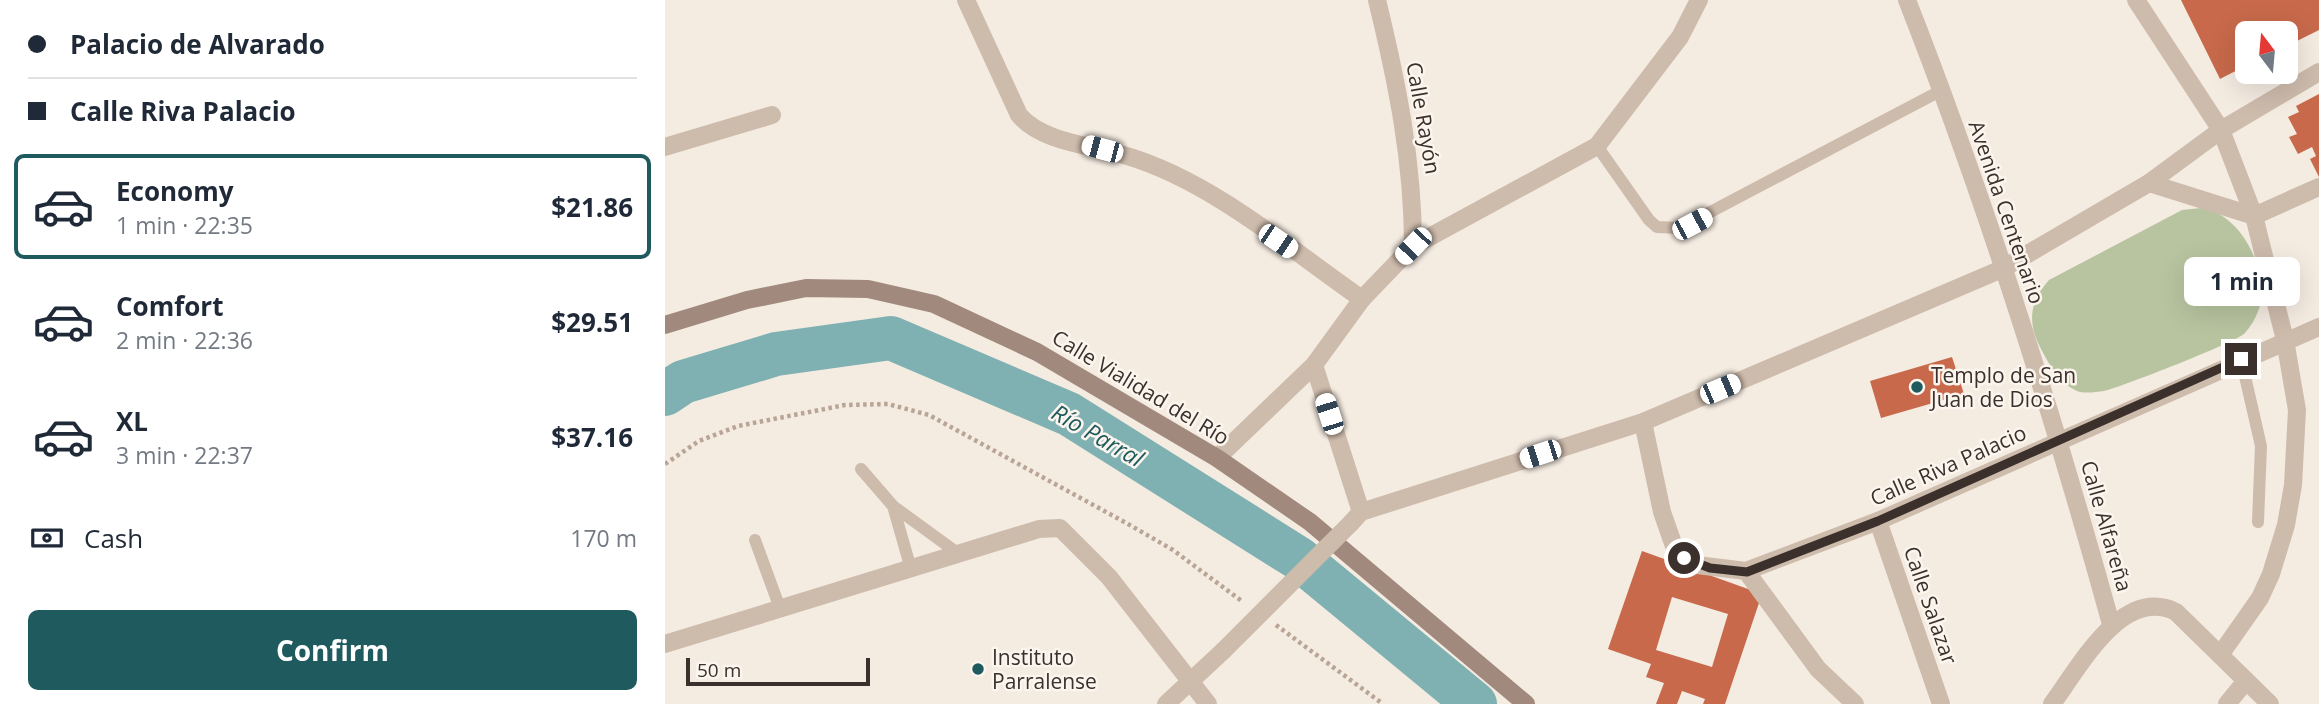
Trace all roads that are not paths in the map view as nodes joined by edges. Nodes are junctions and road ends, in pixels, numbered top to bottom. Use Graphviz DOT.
graph roads {
  1 [pos="966,0"];
  2 [pos="1377,0"];
  3 [pos="1699,0"];
  4 [pos="1907,0"];
  5 [pos="2136,0"];
  6 [pos="2319,72"];
  7 [pos="1942,90"];
  8 [pos="772,115"];
  9 [pos="2221,130"];
  10 [pos="1597,146"];
  11 [pos="665,148"];
  12 [pos="2150,183"];
  13 [pos="2319,187"];
  14 [pos="2254,216"];
  15 [pos="1413,246"];
  16 [pos="2002,269"];
  17 [pos="1362,299"];
  18 [pos="665,325"];
  19 [pos="2319,327"];
  20 [pos="2285,340"];
  21 [pos="2241,359"];
  22 [pos="1314,365"];
  23 [pos="1643,422"];
  24 [pos="2060,439"];
  25 [pos="1217,458"];
  26 [pos="861,469"];
  27 [pos="893,506"];
  28 [pos="1356,517"];
  29 [pos="1878,521"];
  30 [pos="2258,522"];
  31 [pos="755,540"];
  32 [pos="959,554"];
  33 [pos="911,569"];
  34 [pos="1747,572"];
  35 [pos="781,611"];
  36 [pos="2111,624"];
  37 [pos="665,645"];
  38 [pos="2220,655"];
  39 [pos="1189,681"];
  40 [pos="2245,682"];
  41 [pos="1166,704"];
  42 [pos="1208,704"];
  43 [pos="1526,704"];
  44 [pos="1855,704"];
  45 [pos="1941,704"];
  46 [pos="2052,704"];
  47 [pos="2227,704"];
  48 [pos="2270,704"];
  1 -- 17 [label="street"];
  2 -- 15 [label="street, Calle Rayón"];
  3 -- 10 [label="street"];
  4 -- 7 [label="street, Avenida Centenario"];
  5 -- 9 [label="street"];
  6 -- 9 [label="street"];
  7 -- 10 [label="lane"];
  7 -- 16 [label="street, Avenida Centenario"];
  8 -- 11 [label="street"];
  9 -- 12 [label="street"];
  9 -- 14 [label="street"];
  10 -- 15 [label="street"];
  12 -- 14 [label="street"];
  12 -- 16 [label="street"];
  13 -- 14 [label="street"];
  14 -- 20 [label="street"];
  15 -- 17 [label="street"];
  16 -- 23 [label="street"];
  16 -- 24 [label="street, Avenida Centenario"];
  17 -- 22 [label="street"];
  18 -- 25 [label="main road, Calle Vialidad del Río"];
  19 -- 20 [label="street, Calle Riva Palacio"];
  20 -- 21 [label="street, Calle Riva Palacio"];
  20 -- 38 [label="street"];
  21 -- 24 [label="street, Calle Riva Palacio"];
  21 -- 30 [label="lane"];
  22 -- 25 [label="street"];
  22 -- 28 [label="street"];
  23 -- 28 [label="street"];
  23 -- 34 [label="street"];
  24 -- 29 [label="street, Calle Riva Palacio"];
  24 -- 36 [label="street, Calle Alfareña"];
  25 -- 43 [label="main road, Calle Vialidad del Río"];
  26 -- 27 [label="lane"];
  27 -- 32 [label="lane"];
  27 -- 33 [label="lane"];
  28 -- 39 [label="street, bridge"];
  29 -- 34 [label="street, Calle Riva Palacio"];
  29 -- 45 [label="street, Calle Salazar"];
  31 -- 35 [label="lane"];
  32 -- 33 [label="street"];
  32 -- 39 [label="street"];
  33 -- 35 [label="street"];
  34 -- 44 [label="street"];
  35 -- 37 [label="street"];
  36 -- 38 [label="street, Calle Alfareña"];
  36 -- 46 [label="street, Calle Alfareña"];
  38 -- 40 [label="street"];
  39 -- 41 [label="street"];
  39 -- 42 [label="street"];
  40 -- 47 [label="street"];
  40 -- 48 [label="street"];
}
